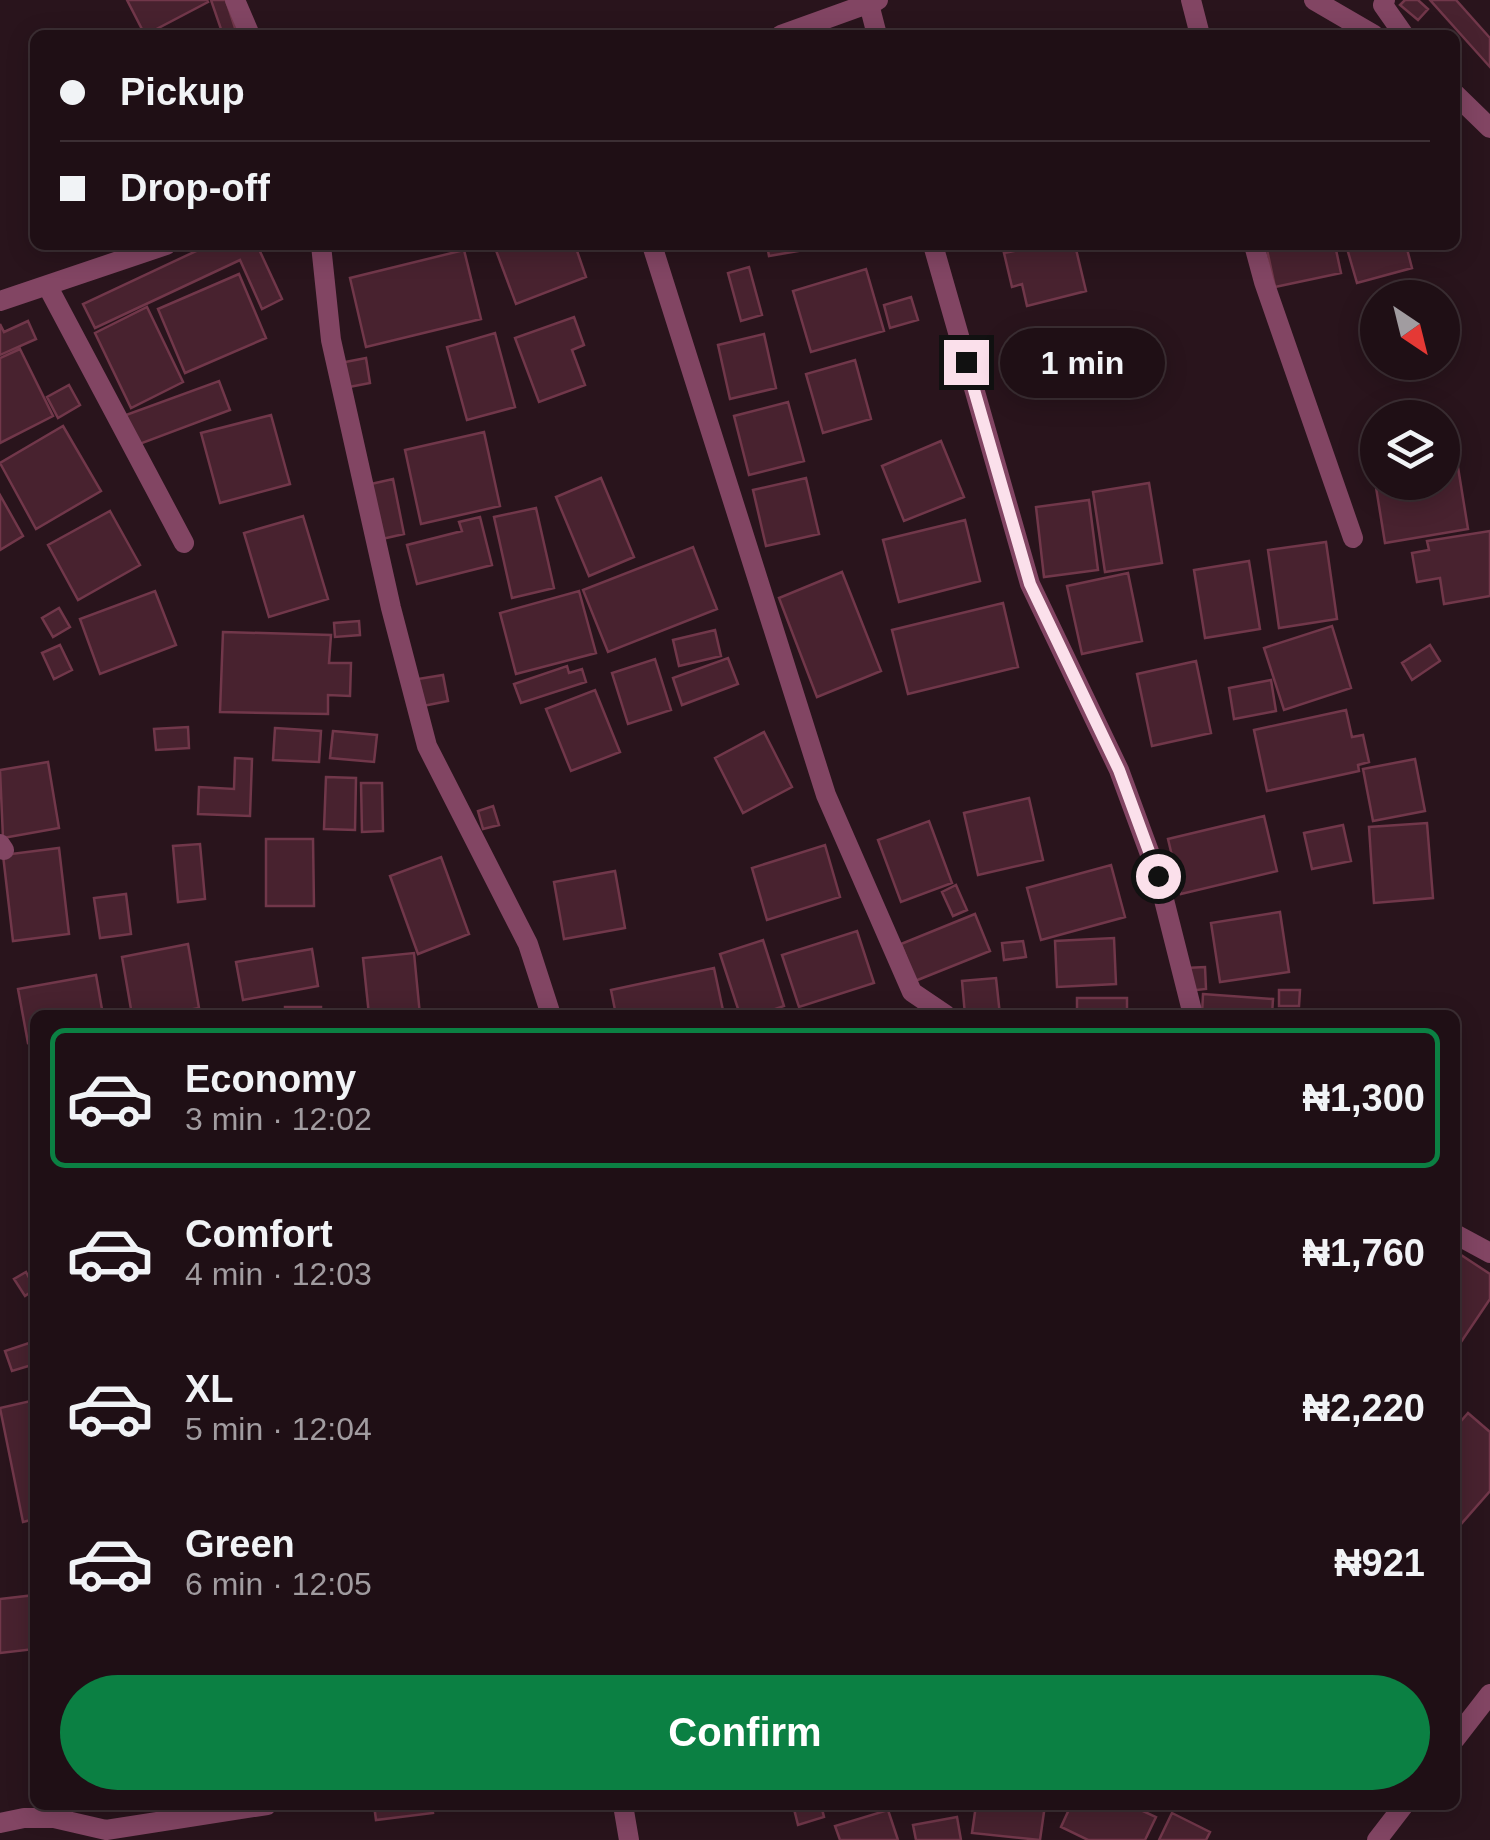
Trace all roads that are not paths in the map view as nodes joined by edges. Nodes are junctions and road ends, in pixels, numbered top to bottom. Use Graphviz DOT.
graph roads {
  1 [pos="235,0"];
  2 [pos="1191,0"];
  3 [pos="1314,0"];
  4 [pos="1385,0"];
  5 [pos="874,2"];
  6 [pos="248,30"];
  7 [pos="795,30"];
  8 [pos="877,30"];
  9 [pos="1199,30"];
  10 [pos="1365,30"];
  11 [pos="1401,30"];
  12 [pos="1460,99"];
  13 [pos="1490,128"];
  14 [pos="152,250"];
  15 [pos="321,250"];
  16 [pos="654,250"];
  17 [pos="934,250"];
  18 [pos="1255,250"];
  19 [pos="48,288"];
  20 [pos="0,301"];
  21 [pos="1353,538"];
  22 [pos="184,544"];
  23 [pos="912,992"];
  24 [pos="549,1010"];
  25 [pos="913,1010"];
  26 [pos="939,1010"];
  27 [pos="1192,1010"];
  28 [pos="1460,1237"];
  29 [pos="1490,1252"];
  30 [pos="1490,1694"];
  31 [pos="1460,1733"];
  32 [pos="116,1810"];
  33 [pos="235,1810"];
  34 [pos="624,1810"];
  35 [pos="1400,1810"];
  36 [pos="0,1822"];
  37 [pos="106,1830"];
  38 [pos="628,1840"];
  39 [pos="1377,1840"];
  1 -- 6 [label="street"];
  2 -- 9 [label="street"];
  3 -- 10 [label="street"];
  4 -- 11 [label="street"];
  5 -- 7 [label="street"];
  5 -- 8 [label="street"];
  12 -- 13 [label="street"];
  14 -- 19 [label="street"];
  15 -- 24 [label="street"];
  16 -- 23 [label="street"];
  17 -- 27 [label="street"];
  18 -- 21 [label="street"];
  19 -- 20 [label="street"];
  19 -- 22 [label="street"];
  23 -- 25 [label="street"];
  23 -- 26 [label="street"];
  28 -- 29 [label="street"];
  30 -- 31 [label="street"];
  32 -- 37 [label="street"];
  33 -- 37 [label="street"];
  34 -- 38 [label="street"];
  35 -- 39 [label="street"];
  36 -- 37 [label="street"];
}
